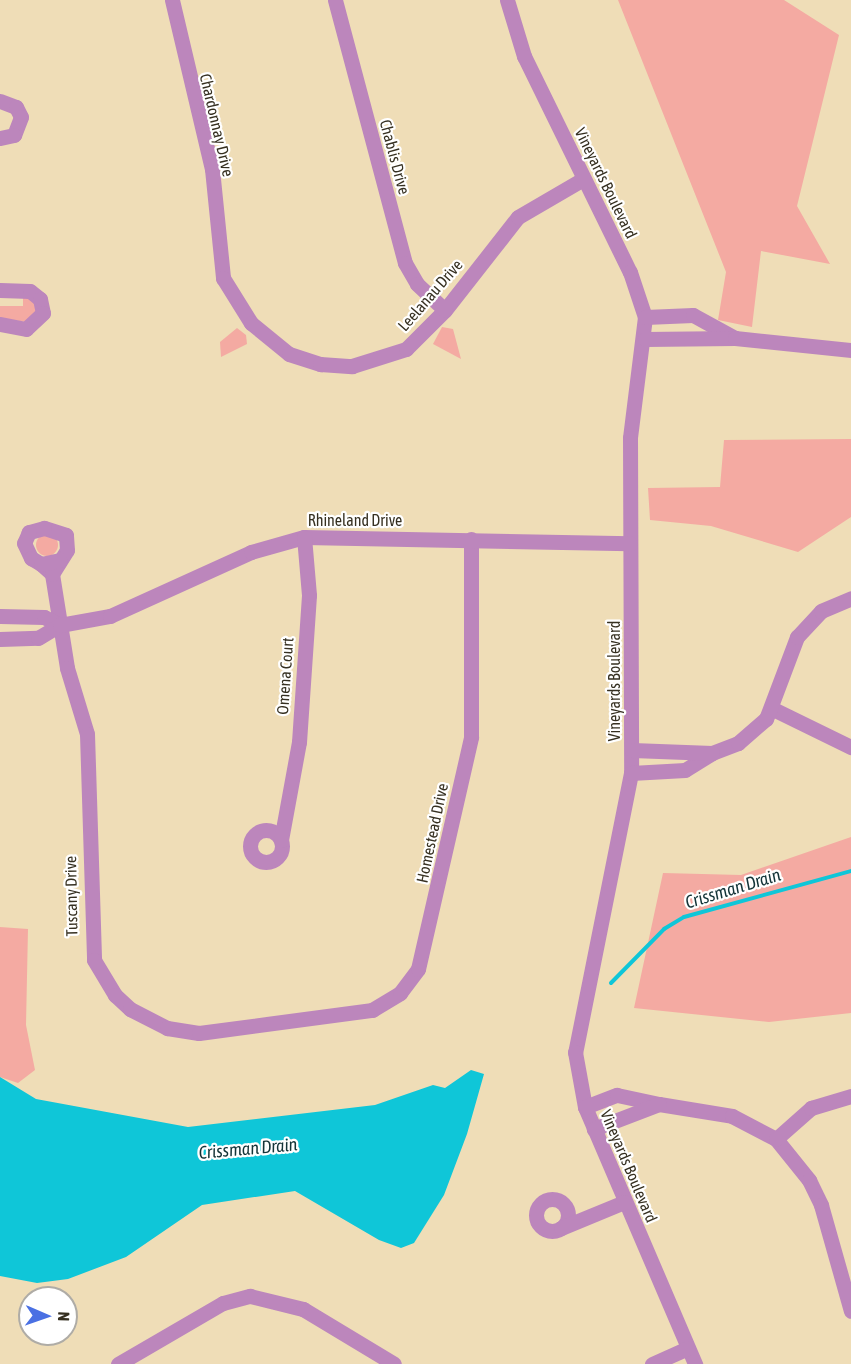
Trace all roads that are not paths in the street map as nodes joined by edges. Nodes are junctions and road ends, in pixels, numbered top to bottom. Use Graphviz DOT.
graph roads {
  1 [pos="171,0"];
  2 [pos="334,0"];
  3 [pos="507,0"];
  4 [pos="0,100"];
  5 [pos="0,138"];
  6 [pos="584,179"];
  7 [pos="0,290"];
  8 [pos="445,310"];
  9 [pos="645,317"];
  10 [pos="251,323"];
  11 [pos="0,324"];
  12 [pos="735,338"];
  13 [pos="645,339"];
  14 [pos="851,350"];
  15 [pos="304,537"];
  16 [pos="471,539"];
  17 [pos="630,543"];
  18 [pos="46,569"];
  19 [pos="851,598"];
  20 [pos="0,616"];
  21 [pos="60,625"];
  22 [pos="0,639"];
  23 [pos="773,709"];
  24 [pos="851,747"];
  25 [pos="632,750"];
  26 [pos="712,753"];
  27 [pos="631,773"];
  28 [pos="283,816"];
  29 [pos="264,829"];
  30 [pos="281,840"];
  31 [pos="272,1024"];
  32 [pos="851,1096"];
  33 [pos="659,1104"];
  34 [pos="585,1107"];
  35 [pos="594,1129"];
  36 [pos="776,1139"];
  37 [pos="624,1202"];
  38 [pos="565,1206"];
  39 [pos="583,1215"];
  40 [pos="560,1229"];
  41 [pos="851,1311"];
  42 [pos="688,1348"];
  43 [pos="127,1362"];
  44 [pos="387,1362"];
  45 [pos="652,1364"];
  46 [pos="695,1364"];
  1 -- 10 [label="street, Chardonnay Drive"];
  2 -- 8 [label="street, Chablis Drive"];
  3 -- 6 [label="street, Vineyards Boulevard"];
  4 -- 5 [label="street"];
  6 -- 8 [label="street, Leelanau Drive"];
  6 -- 9 [label="street, Vineyards Boulevard"];
  7 -- 11 [label="street"];
  8 -- 10 [label="street, Leelanau Drive"];
  9 -- 12 [label="street"];
  9 -- 13 [label="street, Vineyards Boulevard"];
  12 -- 13 [label="street"];
  12 -- 14 [label="street"];
  13 -- 17 [label="street, Vineyards Boulevard"];
  15 -- 16 [label="street, Rhineland Drive"];
  15 -- 21 [label="street, Rhineland Drive"];
  15 -- 28 [label="street, Omena Court"];
  16 -- 17 [label="street, Rhineland Drive"];
  16 -- 31 [label="street, Homestead Drive"];
  17 -- 25 [label="street, Vineyards Boulevard"];
  18 -- 18 [label="street"];
  18 -- 21 [label="street, Tuscany Drive"];
  19 -- 23 [label="street"];
  20 -- 21 [label="street, Rhineland Drive"];
  21 -- 22 [label="street, Rhineland Drive"];
  21 -- 31 [label="street, Tuscany Drive"];
  23 -- 24 [label="street"];
  23 -- 26 [label="street"];
  25 -- 26 [label="street"];
  25 -- 27 [label="street, Vineyards Boulevard"];
  26 -- 27 [label="street"];
  27 -- 34 [label="street, Vineyards Boulevard"];
  28 -- 29 [label="street"];
  28 -- 30 [label="street, Omena Court"];
  29 -- 30 [label="street"];
  29 -- 30 [label="street"];
  32 -- 36 [label="street"];
  33 -- 34 [label="street"];
  33 -- 35 [label="street"];
  33 -- 36 [label="street"];
  34 -- 35 [label="street, Vineyards Boulevard"];
  35 -- 37 [label="street, Vineyards Boulevard"];
  36 -- 41 [label="street"];
  37 -- 39 [label="street"];
  37 -- 42 [label="street, Vineyards Boulevard"];
  38 -- 39 [label="street"];
  38 -- 40 [label="street"];
  38 -- 40 [label="street"];
  39 -- 40 [label="street"];
  42 -- 45 [label="street"];
  42 -- 46 [label="street, Vineyards Boulevard"];
  43 -- 44 [label="street"];
}
